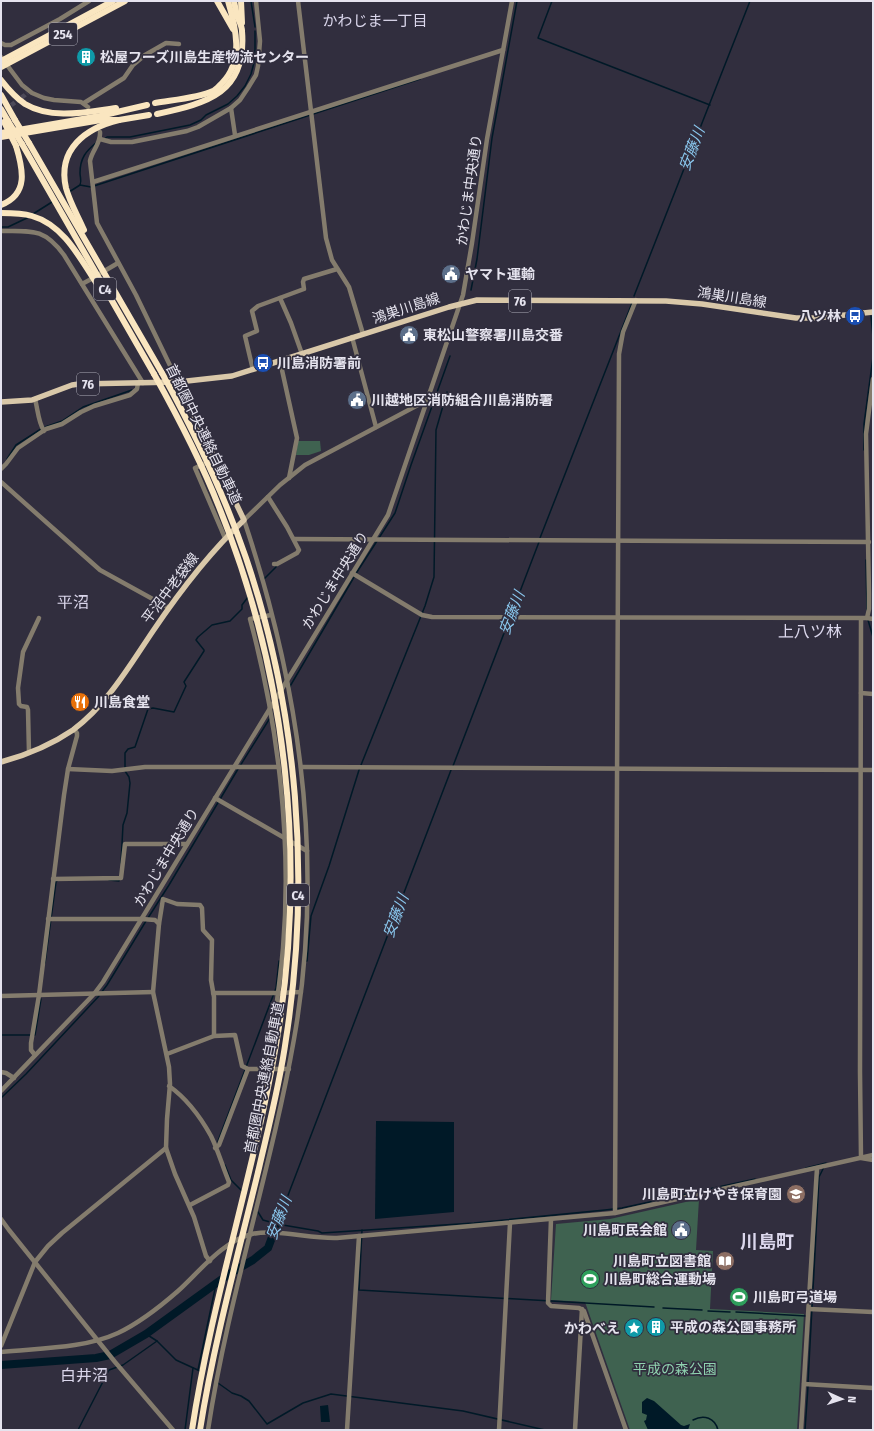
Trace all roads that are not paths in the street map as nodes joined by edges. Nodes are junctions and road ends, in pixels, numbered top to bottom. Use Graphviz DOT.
graph roads {
  1 [pos="89,1"];
  2 [pos="104,1"];
  3 [pos="113,1"];
  4 [pos="125,1"];
  5 [pos="218,1"];
  6 [pos="228,1"];
  7 [pos="234,1"];
  8 [pos="241,1"];
  9 [pos="256,1"];
  10 [pos="298,1"];
  11 [pos="512,1"];
  12 [pos="75,21"];
  13 [pos="242,29"];
  14 [pos="235,32"];
  15 [pos="1,44"];
  16 [pos="179,44"];
  17 [pos="503,50"];
  18 [pos="2,62"];
  19 [pos="1,80"];
  20 [pos="1,95"];
  21 [pos="84,103"];
  22 [pos="155,103"];
  23 [pos="147,105"];
  24 [pos="136,106"];
  25 [pos="88,107"];
  26 [pos="231,108"];
  27 [pos="1,109"];
  28 [pos="312,111"];
  29 [pos="157,114"];
  30 [pos="149,115"];
  31 [pos="4,120"];
  32 [pos="119,120"];
  33 [pos="1,132"];
  34 [pos="100,132"];
  35 [pos="235,135"];
  36 [pos="1,138"];
  37 [pos="100,141"];
  38 [pos="19,145"];
  39 [pos="93,183"];
  40 [pos="1,205"];
  41 [pos="1,213"];
  42 [pos="1,231"];
  43 [pos="84,238"];
  44 [pos="118,263"];
  45 [pos="337,269"];
  46 [pos="104,272"];
  47 [pos="95,277"];
  48 [pos="82,284"];
  49 [pos="280,298"];
  50 [pos="636,300"];
  51 [pos="460,303"];
  52 [pos="873,313"];
  53 [pos="363,334"];
  54 [pos="352,338"];
  55 [pos="302,354"];
  56 [pos="280,361"];
  57 [pos="252,370"];
  58 [pos="873,379"];
  59 [pos="178,382"];
  60 [pos="141,383"];
  61 [pos="35,399"];
  62 [pos="1,402"];
  63 [pos="426,403"];
  64 [pos="376,427"];
  65 [pos="43,429"];
  66 [pos="215,459"];
  67 [pos="1,470"];
  68 [pos="289,478"];
  69 [pos="1,482"];
  70 [pos="870,496"];
  71 [pos="268,497"];
  72 [pos="871,519"];
  73 [pos="244,520"];
  74 [pos="225,538"];
  75 [pos="294,539"];
  76 [pos="373,540"];
  77 [pos="618,541"];
  78 [pos="870,543"];
  79 [pos="274,564"];
  80 [pos="352,573"];
  81 [pos="169,608"];
  82 [pos="271,615"];
  83 [pos="39,618"];
  84 [pos="618,618"];
  85 [pos="864,618"];
  86 [pos="873,619"];
  87 [pos="287,679"];
  88 [pos="861,693"];
  89 [pos="873,694"];
  90 [pos="269,708"];
  91 [pos="74,729"];
  92 [pos="29,754"];
  93 [pos="1,762"];
  94 [pos="233,767"];
  95 [pos="278,767"];
  96 [pos="301,767"];
  97 [pos="68,769"];
  98 [pos="618,769"];
  99 [pos="861,770"];
  100 [pos="873,770"];
  101 [pos="215,798"];
  102 [pos="284,838"];
  103 [pos="187,844"];
  104 [pos="307,851"];
  105 [pos="53,879"];
  106 [pos="48,919"];
  107 [pos="146,919"];
  108 [pos="159,924"];
  109 [pos="154,992"];
  110 [pos="301,992"];
  111 [pos="213,993"];
  112 [pos="94,994"];
  113 [pos="278,994"];
  114 [pos="1,996"];
  115 [pos="39,996"];
  116 [pos="214,1036"];
  117 [pos="167,1054"];
  118 [pos="35,1055"];
  119 [pos="289,1068"];
  120 [pos="248,1070"];
  121 [pos="266,1070"];
  122 [pos="1,1072"];
  123 [pos="14,1078"];
  124 [pos="169,1086"];
  125 [pos="1,1091"];
  126 [pos="250,1145"];
  127 [pos="166,1148"];
  128 [pos="215,1148"];
  129 [pos="873,1155"];
  130 [pos="861,1158"];
  131 [pos="873,1160"];
  132 [pos="817,1168"];
  133 [pos="190,1206"];
  134 [pos="615,1213"];
  135 [pos="1,1219"];
  136 [pos="551,1219"];
  137 [pos="510,1223"];
  138 [pos="251,1234"];
  139 [pos="359,1236"];
  140 [pos="210,1261"];
  141 [pos="35,1262"];
  142 [pos="582,1308"];
  143 [pos="809,1309"];
  144 [pos="873,1312"];
  145 [pos="98,1340"];
  146 [pos="1,1346"];
  147 [pos="1,1352"];
  148 [pos="804,1384"];
  149 [pos="873,1388"];
  150 [pos="173,1430"];
  151 [pos="192,1430"];
  152 [pos="200,1430"];
  153 [pos="208,1430"];
  154 [pos="347,1430"];
  155 [pos="499,1430"];
  156 [pos="575,1430"];
  157 [pos="626,1430"];
  158 [pos="802,1430"];
  1 -- 15 [label="street"];
  2 -- 12 [label="highway"];
  3 -- 12 [label="highway, 254"];
  4 -- 18 [label="highway, 254"];
  5 -- 14 [label="highway"];
  6 -- 14 [label="highway"];
  7 -- 13 [label="highway"];
  8 -- 13 [label="highway"];
  9 -- 26 [label="street"];
  10 -- 28 [label="street"];
  11 -- 17 [label="street, かわじま中央通り"];
  12 -- 18 [label="highway, 254"];
  13 -- 29 [label="highway"];
  14 -- 22 [label="highway"];
  16 -- 21 [label="street"];
  17 -- 28 [label="street"];
  17 -- 51 [label="street, かわじま中央通り"];
  18 -- 21 [label="street"];
  19 -- 24 [label="highway"];
  20 -- 43 [label="highway, 首都圏中央連絡自動車道 / C4, bridge"];
  21 -- 25 [label="street"];
  23 -- 24 [label="highway"];
  24 -- 33 [label="highway"];
  26 -- 35 [label="street"];
  26 -- 37 [label="street"];
  27 -- 31 [label="highway"];
  28 -- 35 [label="street"];
  28 -- 45 [label="street"];
  30 -- 32 [label="highway"];
  31 -- 38 [label="highway, bridge"];
  32 -- 36 [label="highway"];
  32 -- 43 [label="highway"];
  34 -- 37 [label="street"];
  35 -- 39 [label="street"];
  37 -- 39 [label="street"];
  38 -- 40 [label="highway"];
  38 -- 47 [label="highway, 首都圏中央連絡自動車道 / C4"];
  39 -- 44 [label="street"];
  41 -- 47 [label="highway"];
  42 -- 48 [label="street"];
  43 -- 46 [label="highway, 首都圏中央連絡自動車道 / C4"];
  44 -- 46 [label="street"];
  44 -- 59 [label="street"];
  45 -- 49 [label="street"];
  45 -- 53 [label="street"];
  46 -- 47 [label="street"];
  46 -- 152 [label="highway, 首都圏中央連絡自動車道 / C4, bridge"];
  47 -- 48 [label="street"];
  47 -- 151 [label="highway, 首都圏中央連絡自動車道 / C4, bridge"];
  48 -- 60 [label="street"];
  49 -- 55 [label="street"];
  49 -- 57 [label="street"];
  50 -- 51 [label="main road, 鴻巣川島線 / 76"];
  50 -- 52 [label="main road, 鴻巣川島線 / 76"];
  50 -- 77 [label="street"];
  51 -- 53 [label="main road, 鴻巣川島線 / 76"];
  51 -- 63 [label="street, かわじま中央通り"];
  53 -- 54 [label="main road, 鴻巣川島線 / 76"];
  54 -- 55 [label="main road, 鴻巣川島線 / 76"];
  54 -- 64 [label="street"];
  55 -- 56 [label="main road, 鴻巣川島線 / 76"];
  56 -- 57 [label="main road, 鴻巣川島線 / 76"];
  56 -- 68 [label="street"];
  57 -- 59 [label="main road, 鴻巣川島線 / 76"];
  58 -- 70 [label="street"];
  59 -- 60 [label="main road, 鴻巣川島線 / 76"];
  59 -- 66 [label="main road"];
  60 -- 61 [label="main road, 鴻巣川島線 / 76"];
  60 -- 65 [label="street"];
  61 -- 62 [label="main road, 鴻巣川島線 / 76"];
  61 -- 65 [label="street"];
  63 -- 64 [label="street"];
  63 -- 76 [label="street, かわじま中央通り"];
  64 -- 68 [label="street"];
  65 -- 67 [label="street"];
  66 -- 73 [label="main road"];
  66 -- 74 [label="street"];
  68 -- 71 [label="street"];
  69 -- 81 [label="street"];
  70 -- 72 [label="street"];
  71 -- 73 [label="street"];
  71 -- 75 [label="street"];
  72 -- 78 [label="street"];
  73 -- 74 [label="main road, 平沼中老袋線"];
  73 -- 82 [label="street"];
  74 -- 81 [label="main road, 平沼中老袋線"];
  75 -- 76 [label="street"];
  75 -- 79 [label="street"];
  76 -- 77 [label="street"];
  76 -- 80 [label="street, かわじま中央通り"];
  77 -- 78 [label="street"];
  77 -- 84 [label="street"];
  78 -- 85 [label="street"];
  80 -- 84 [label="street"];
  80 -- 87 [label="street, かわじま中央通り"];
  81 -- 91 [label="main road, 平沼中老袋線"];
  82 -- 87 [label="street"];
  82 -- 90 [label="street"];
  83 -- 92 [label="street"];
  84 -- 85 [label="street"];
  84 -- 98 [label="street"];
  85 -- 86 [label="street"];
  85 -- 88 [label="street"];
  87 -- 90 [label="street, かわじま中央通り"];
  87 -- 96 [label="street"];
  88 -- 89 [label="street"];
  88 -- 99 [label="street"];
  90 -- 94 [label="street, かわじま中央通り"];
  90 -- 95 [label="street"];
  91 -- 92 [label="main road, 平沼中老袋線"];
  91 -- 97 [label="street"];
  92 -- 93 [label="main road, 平沼中老袋線"];
  94 -- 95 [label="street"];
  94 -- 97 [label="street"];
  94 -- 101 [label="street, かわじま中央通り"];
  95 -- 102 [label="street"];
  96 -- 98 [label="street"];
  96 -- 104 [label="street"];
  97 -- 105 [label="street"];
  98 -- 99 [label="street"];
  98 -- 134 [label="street"];
  99 -- 100 [label="street"];
  99 -- 130 [label="street"];
  101 -- 102 [label="street"];
  101 -- 103 [label="street, かわじま中央通り"];
  102 -- 104 [label="street"];
  102 -- 113 [label="street"];
  103 -- 105 [label="street"];
  103 -- 107 [label="street, かわじま中央通り"];
  104 -- 110 [label="street"];
  105 -- 106 [label="street"];
  106 -- 107 [label="street"];
  106 -- 115 [label="street"];
  107 -- 108 [label="street"];
  107 -- 112 [label="street, かわじま中央通り"];
  108 -- 109 [label="street"];
  108 -- 111 [label="street"];
  109 -- 112 [label="street"];
  109 -- 117 [label="street"];
  110 -- 113 [label="street"];
  110 -- 119 [label="street"];
  111 -- 113 [label="street"];
  111 -- 116 [label="street"];
  112 -- 115 [label="street"];
  112 -- 118 [label="street, かわじま中央通り"];
  113 -- 121 [label="street"];
  114 -- 115 [label="street"];
  115 -- 118 [label="street"];
  116 -- 117 [label="street"];
  116 -- 120 [label="street"];
  117 -- 124 [label="street"];
  118 -- 123 [label="street, かわじま中央通り"];
  119 -- 121 [label="street"];
  119 -- 138 [label="street"];
  120 -- 121 [label="street"];
  120 -- 128 [label="street"];
  121 -- 126 [label="street"];
  122 -- 123 [label="street"];
  123 -- 125 [label="street, かわじま中央通り"];
  124 -- 127 [label="street"];
  124 -- 128 [label="street"];
  127 -- 133 [label="street"];
  127 -- 141 [label="street"];
  128 -- 133 [label="street"];
  129 -- 130 [label="street"];
  130 -- 131 [label="street"];
  130 -- 132 [label="street"];
  132 -- 134 [label="street"];
  132 -- 143 [label="street"];
  133 -- 140 [label="street"];
  134 -- 136 [label="street"];
  135 -- 141 [label="street"];
  136 -- 137 [label="street"];
  136 -- 142 [label="street"];
  137 -- 139 [label="street"];
  137 -- 155 [label="street"];
  138 -- 139 [label="street"];
  138 -- 140 [label="street"];
  138 -- 153 [label="street"];
  139 -- 154 [label="street"];
  140 -- 145 [label="street"];
  141 -- 145 [label="street"];
  141 -- 146 [label="street"];
  142 -- 156 [label="street"];
  142 -- 157 [label="street"];
  143 -- 144 [label="street"];
  143 -- 148 [label="street"];
  145 -- 147 [label="street"];
  145 -- 150 [label="street"];
  148 -- 149 [label="street"];
  148 -- 158 [label="street"];
}
